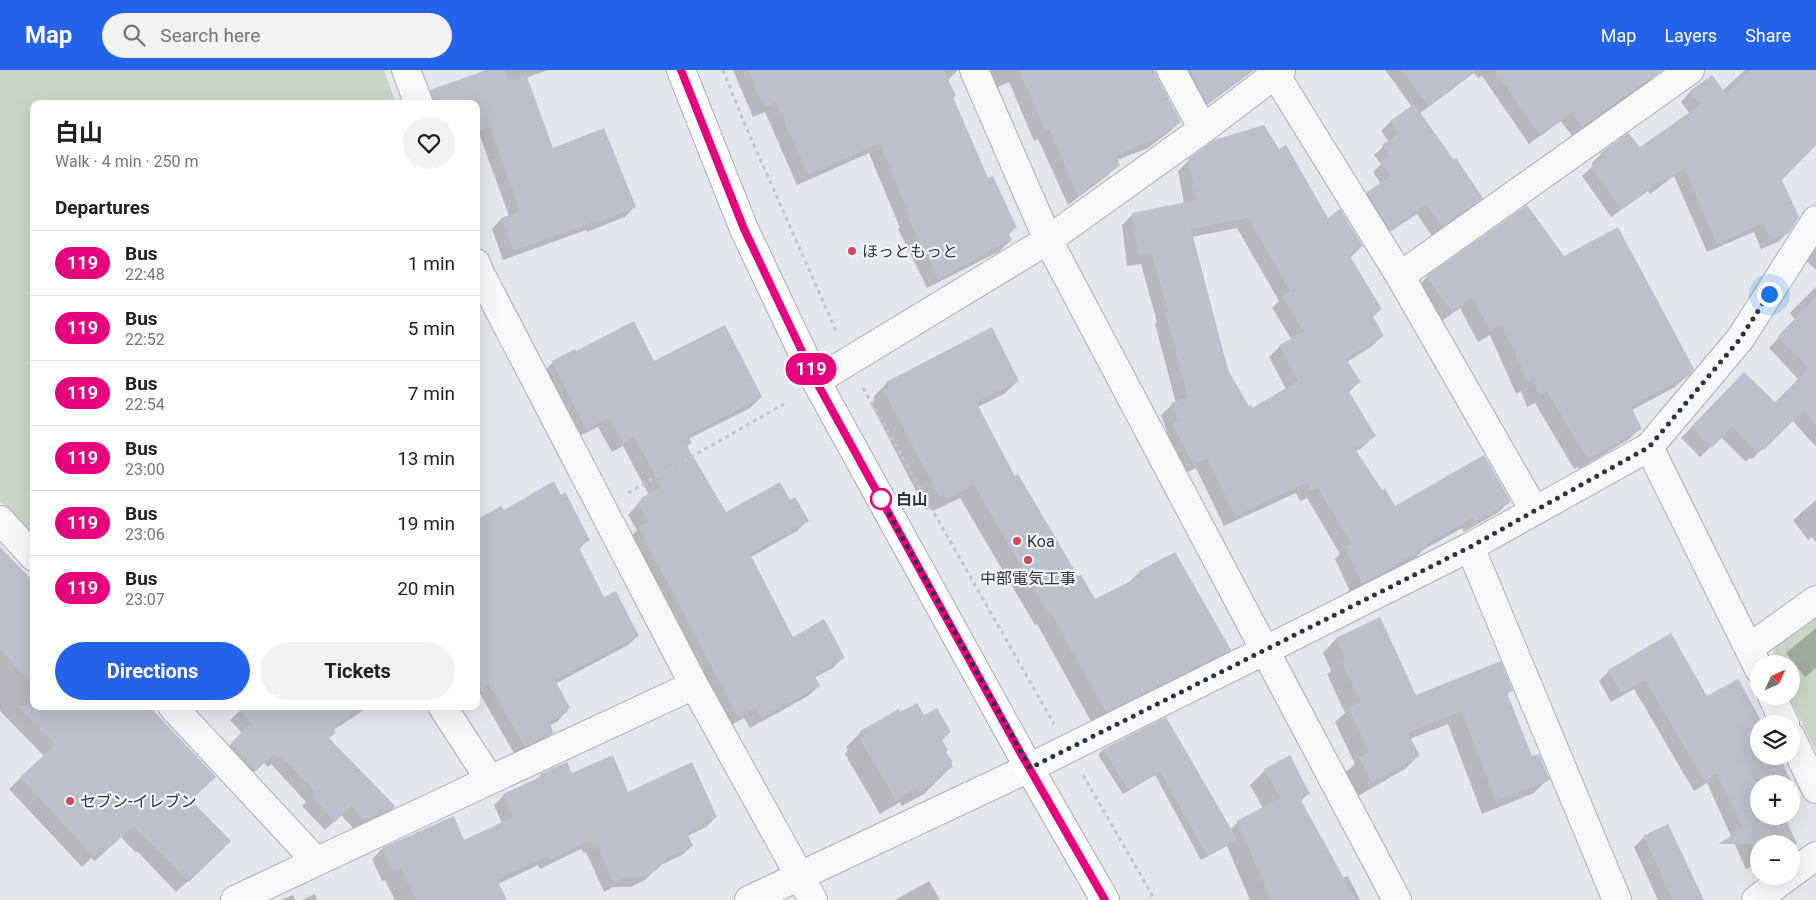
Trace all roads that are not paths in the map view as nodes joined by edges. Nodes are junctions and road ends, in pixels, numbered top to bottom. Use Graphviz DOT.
graph roads {
  1 [pos="406,70"];
  2 [pos="681,70"];
  3 [pos="974,70"];
  4 [pos="1171,70"];
  5 [pos="1690,70"];
  6 [pos="1278,72"];
  7 [pos="417,100"];
  8 [pos="1203,129"];
  9 [pos="1816,220"];
  10 [pos="1048,240"];
  11 [pos="1400,276"];
  12 [pos="480,277"];
  13 [pos="816,381"];
  14 [pos="1649,447"];
  15 [pos="1534,510"];
  16 [pos="0,520"];
  17 [pos="1470,547"];
  18 [pos="30,553"];
  19 [pos="1816,600"];
  20 [pos="1264,650"];
  21 [pos="1753,655"];
  22 [pos="1757,655"];
  23 [pos="694,686"];
  24 [pos="176,710"];
  25 [pos="445,710"];
  26 [pos="1800,756"];
  27 [pos="1030,768"];
  28 [pos="490,780"];
  29 [pos="1816,790"];
  30 [pos="1816,856"];
  31 [pos="316,861"];
  32 [pos="1800,868"];
  33 [pos="800,876"];
  34 [pos="1776,885"];
  35 [pos="235,900"];
  36 [pos="750,900"];
  37 [pos="813,900"];
  38 [pos="1105,900"];
  39 [pos="1397,900"];
  40 [pos="1617,900"];
  41 [pos="1756,900"];
  1 -- 7 [label="street"];
  2 -- 13 [label="main road"];
  3 -- 10 [label="street"];
  4 -- 8 [label="street"];
  5 -- 11 [label="street"];
  6 -- 8 [label="street"];
  6 -- 11 [label="street"];
  8 -- 10 [label="street"];
  9 -- 14 [label="street"];
  10 -- 13 [label="street"];
  10 -- 20 [label="street"];
  11 -- 15 [label="street"];
  12 -- 23 [label="street"];
  13 -- 27 [label="main road"];
  14 -- 15 [label="street"];
  14 -- 21 [label="street"];
  15 -- 17 [label="street"];
  16 -- 18 [label="street"];
  17 -- 20 [label="street"];
  17 -- 40 [label="street"];
  19 -- 22 [label="street"];
  20 -- 27 [label="street"];
  20 -- 39 [label="street"];
  23 -- 28 [label="street"];
  23 -- 33 [label="street"];
  24 -- 31 [label="street"];
  25 -- 28 [label="street"];
  26 -- 29 [label="street"];
  27 -- 33 [label="street"];
  27 -- 38 [label="main road"];
  28 -- 31 [label="street"];
  30 -- 32 [label="street"];
  31 -- 35 [label="street"];
  33 -- 36 [label="street"];
  33 -- 37 [label="street"];
  34 -- 41 [label="street"];
}
